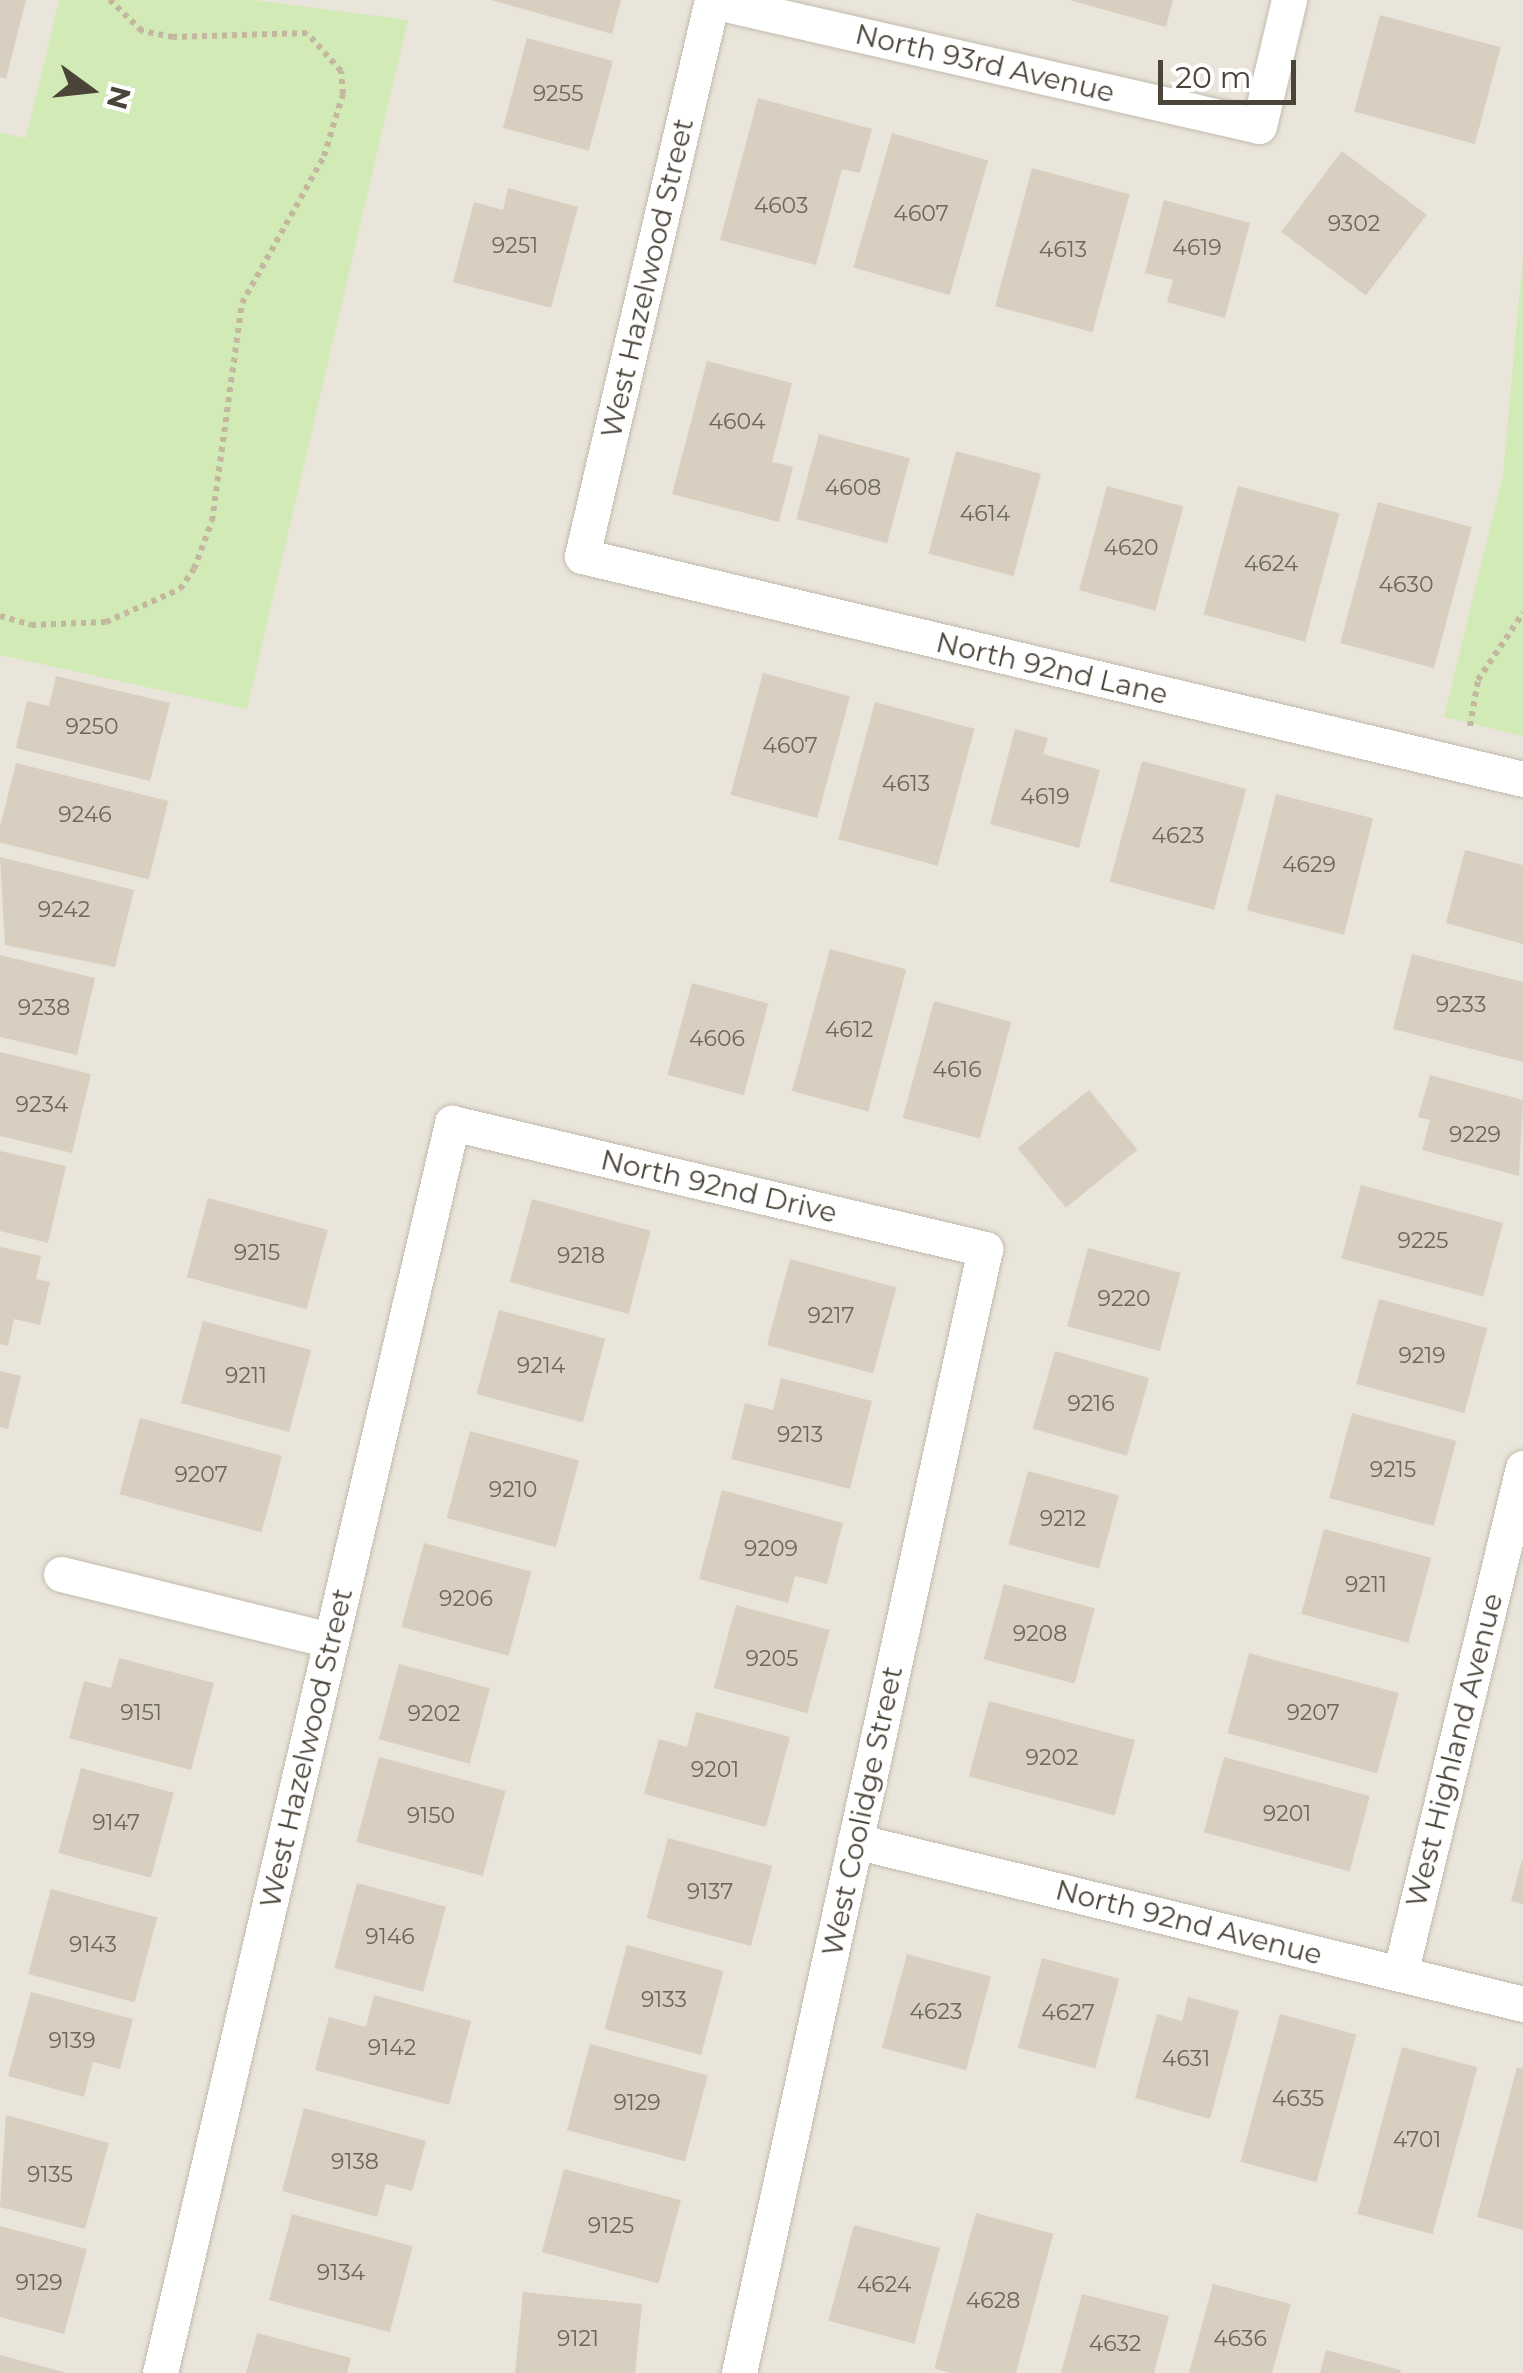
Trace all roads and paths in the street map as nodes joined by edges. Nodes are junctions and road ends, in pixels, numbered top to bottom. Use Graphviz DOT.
graph roads {
  1 [pos="110,0"];
  2 [pos="712,0"];
  3 [pos="1290,0"];
  4 [pos="582,556"];
  5 [pos="1523,613"];
  6 [pos="0,616"];
  7 [pos="1462,764"];
  8 [pos="1523,778"];
  9 [pos="452,1124"];
  10 [pos="986,1249"];
  11 [pos="1523,1468"];
  12 [pos="61,1574"];
  13 [pos="330,1640"];
  14 [pos="856,1841"];
  15 [pos="1400,1974"];
  16 [pos="1523,2004"];
  17 [pos="160,2373"];
  18 [pos="739,2373"];
  1 -- 6 [label="path"];
  2 -- 3 [label="street, North 93rd Avenue"];
  2 -- 4 [label="street, West Hazelwood Street"];
  4 -- 7 [label="street, North 92nd Lane"];
  5 -- 7 [label="path"];
  7 -- 8 [label="street, North 92nd Lane"];
  9 -- 10 [label="street, North 92nd Drive"];
  9 -- 13 [label="street, West Hazelwood Street"];
  10 -- 14 [label="street, West Coolidge Street"];
  11 -- 15 [label="street, West Highland Avenue"];
  12 -- 13 [label="street"];
  13 -- 17 [label="street, West Hazelwood Street"];
  14 -- 15 [label="street, North 92nd Avenue"];
  14 -- 18 [label="street, West Coolidge Street"];
  15 -- 16 [label="street, North 92nd Avenue"];
}
